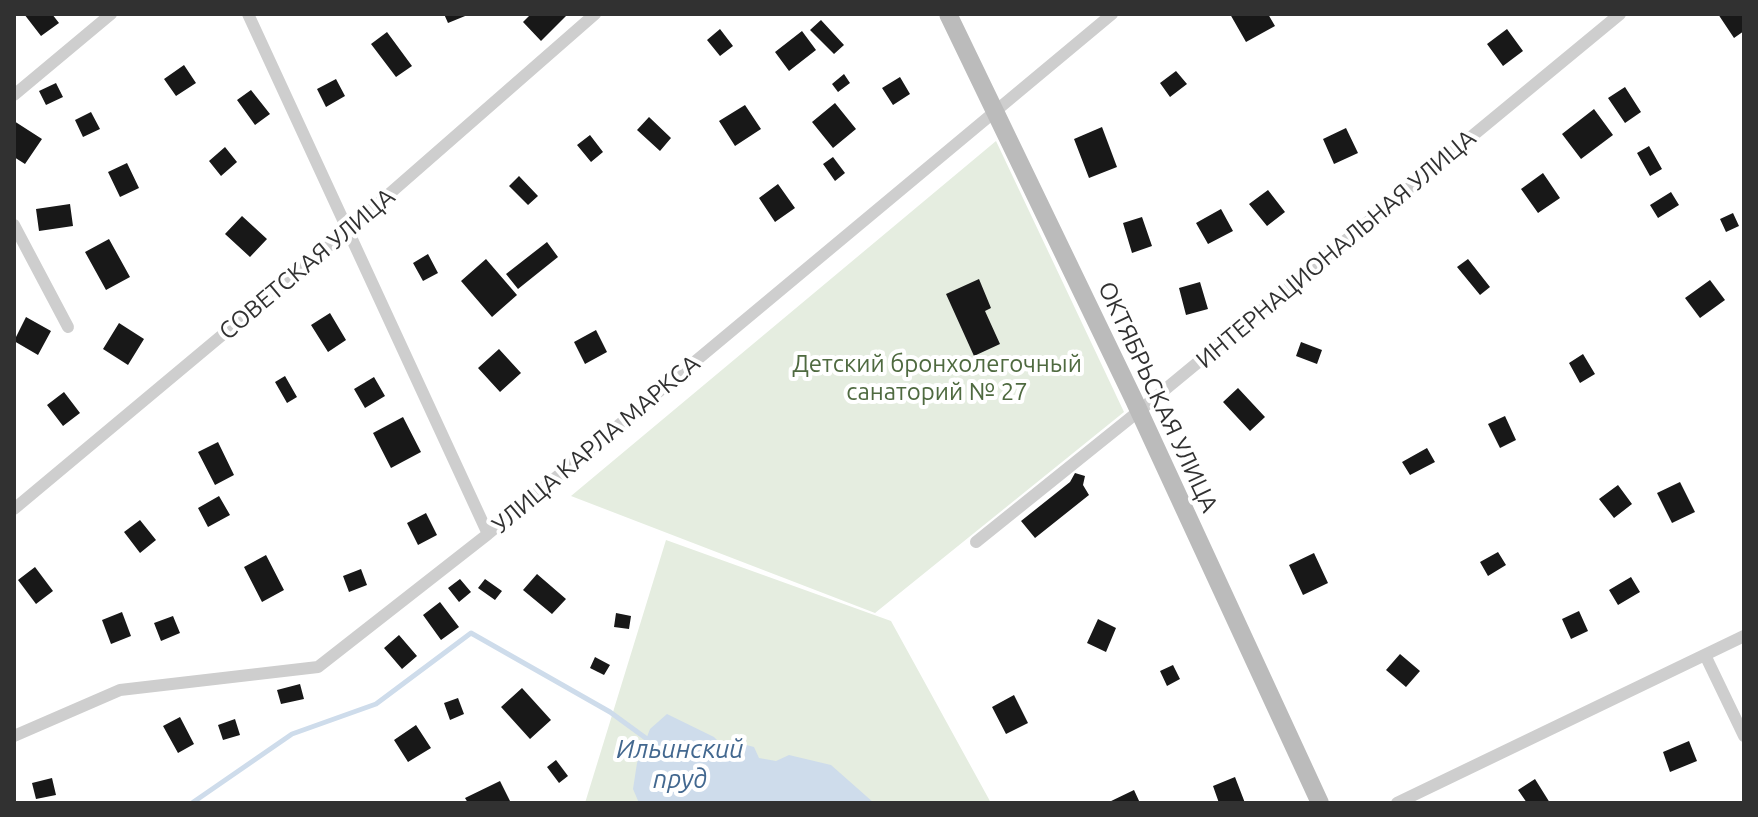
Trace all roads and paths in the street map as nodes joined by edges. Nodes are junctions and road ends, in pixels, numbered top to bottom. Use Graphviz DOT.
graph roads {
  1 [pos="111,14"];
  2 [pos="248,14"];
  3 [pos="595,14"];
  4 [pos="948,14"];
  5 [pos="1112,14"];
  6 [pos="1620,14"];
  7 [pos="14,95"];
  8 [pos="994,111"];
  9 [pos="14,225"];
  10 [pos="348,230"];
  11 [pos="68,327"];
  12 [pos="1139,411"];
  13 [pos="14,509"];
  14 [pos="488,534"];
  15 [pos="976,542"];
  16 [pos="1744,636"];
  17 [pos="1705,655"];
  18 [pos="14,736"];
  19 [pos="1744,736"];
  20 [pos="1320,803"];
  21 [pos="1397,803"];
  1 -- 7 [label="street"];
  2 -- 10 [label="street"];
  3 -- 10 [label="street, СОВЕТСКАЯ УЛИЦА"];
  4 -- 8 [label="main road, ОКТЯБРЬСКАЯ УЛИЦА"];
  5 -- 8 [label="street, УЛИЦА КАРЛА МАРКСА"];
  6 -- 12 [label="street, ИНТЕРНАЦИОНАЛЬНАЯ УЛИЦА"];
  8 -- 12 [label="main road, ОКТЯБРЬСКАЯ УЛИЦА"];
  8 -- 14 [label="street, УЛИЦА КАРЛА МАРКСА"];
  9 -- 11 [label="street"];
  10 -- 13 [label="street, СОВЕТСКАЯ УЛИЦА"];
  10 -- 14 [label="street"];
  12 -- 15 [label="street, ИНТЕРНАЦИОНАЛЬНАЯ УЛИЦА"];
  12 -- 20 [label="main road, ОКТЯБРЬСКАЯ УЛИЦА"];
  14 -- 18 [label="street, УЛИЦА КАРЛА МАРКСА"];
  16 -- 17 [label="street"];
  17 -- 19 [label="street"];
  17 -- 21 [label="street"];
}
